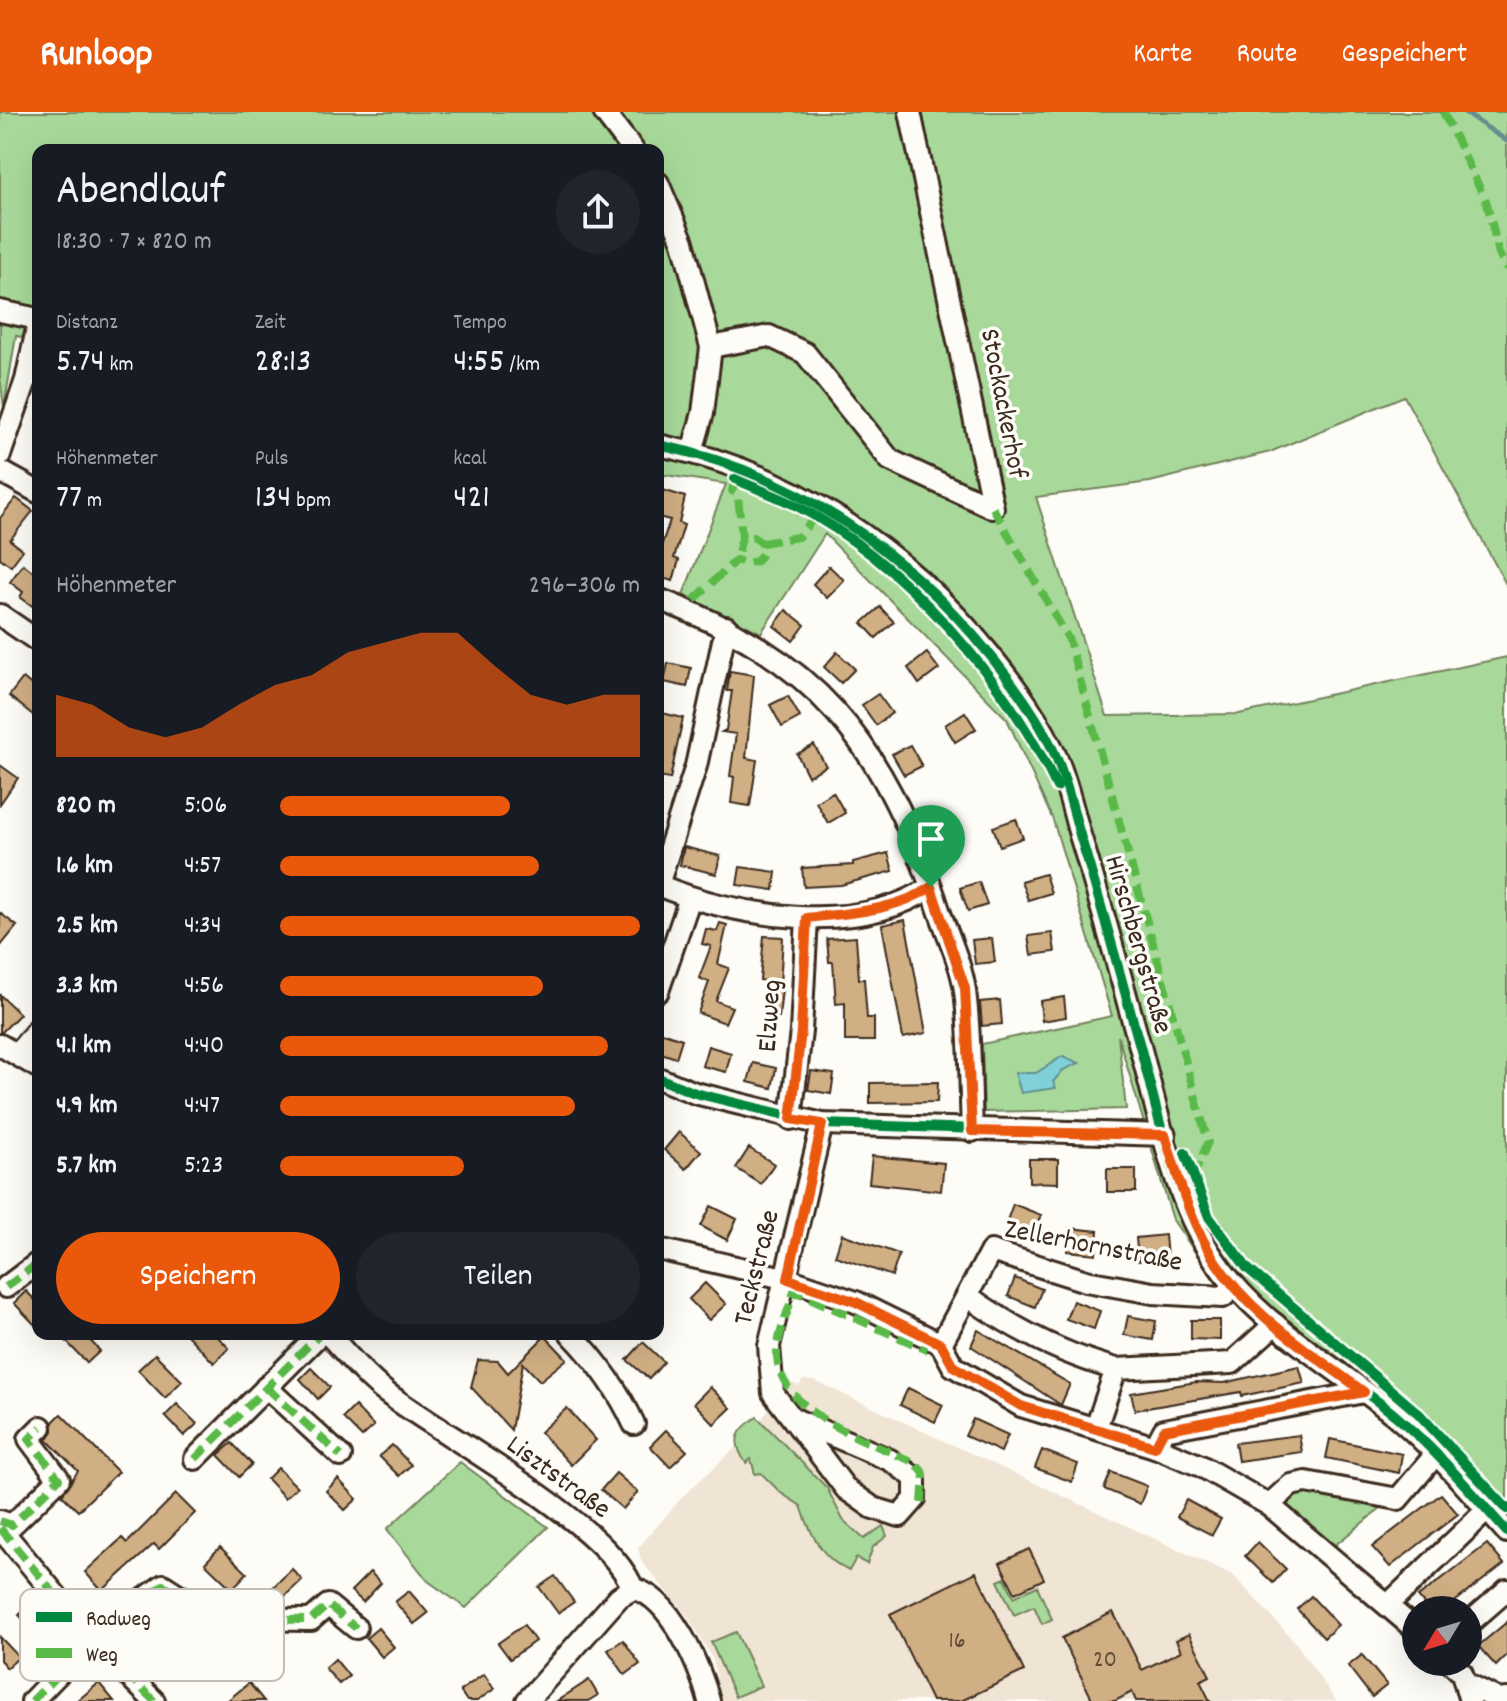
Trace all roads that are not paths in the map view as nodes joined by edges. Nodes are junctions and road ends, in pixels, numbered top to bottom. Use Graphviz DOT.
graph roads {
  1 [pos="604,112"];
  2 [pos="910,112"];
  3 [pos="628,144"];
  4 [pos="664,197"];
  5 [pos="0,311"];
  6 [pos="32,320"];
  7 [pos="711,347"];
  8 [pos="32,351"];
  9 [pos="664,446"];
  10 [pos="692,452"];
  11 [pos="0,455"];
  12 [pos="0,471"];
  13 [pos="32,489"];
  14 [pos="664,601"];
  15 [pos="0,615"];
  16 [pos="726,627"];
  17 [pos="32,637"];
  18 [pos="664,866"];
  19 [pos="664,887"];
  20 [pos="931,887"];
  21 [pos="690,898"];
  22 [pos="807,918"];
  23 [pos="664,974"];
  24 [pos="32,1033"];
  25 [pos="9,1049"];
  26 [pos="32,1063"];
  27 [pos="664,1080"];
  28 [pos="791,1119"];
  29 [pos="822,1124"];
  30 [pos="972,1131"];
  31 [pos="1165,1135"];
  32 [pos="664,1250"];
  33 [pos="32,1268"];
  34 [pos="788,1279"];
  35 [pos="1235,1286"];
  36 [pos="6,1287"];
  37 [pos="969,1297"];
  38 [pos="1275,1324"];
  39 [pos="314,1340"];
  40 [pos="334,1340"];
  41 [pos="577,1340"];
  42 [pos="941,1344"];
  43 [pos="1116,1369"];
  44 [pos="266,1387"];
  45 [pos="1364,1392"];
  46 [pos="794,1419"];
  47 [pos="634,1424"];
  48 [pos="41,1427"];
  49 [pos="1096,1428"];
  50 [pos="1155,1447"];
  51 [pos="1437,1453"];
  52 [pos="341,1456"];
  53 [pos="195,1459"];
  54 [pos="1269,1505"];
  55 [pos="1487,1510"];
  56 [pos="0,1521"];
  57 [pos="0,1528"];
  58 [pos="1507,1532"];
  59 [pos="51,1589"];
  60 [pos="633,1589"];
  61 [pos="1507,1590"];
  62 [pos="1388,1605"];
  63 [pos="1482,1612"];
  64 [pos="1402,1618"];
  65 [pos="284,1620"];
  66 [pos="356,1628"];
  67 [pos="51,1681"];
  68 [pos="134,1681"];
  69 [pos="1468,1692"];
  70 [pos="1504,1697"];
  71 [pos="32,1701"];
  72 [pos="154,1701"];
  73 [pos="527,1701"];
  74 [pos="709,1701"];
  1 -- 3 [label="street"];
  2 -- 7 [label="street, Stockackerhof"];
  4 -- 7 [label="street"];
  5 -- 6 [label="street"];
  7 -- 10 [label="street"];
  8 -- 11 [label="street"];
  9 -- 10 [label="street, Hirschbergstraße"];
  10 -- 31 [label="street, Hirschbergstraße"];
  12 -- 13 [label="street"];
  14 -- 16 [label="street"];
  15 -- 17 [label="street"];
  16 -- 18 [label="street"];
  16 -- 20 [label="street"];
  19 -- 21 [label="street"];
  20 -- 22 [label="street"];
  20 -- 30 [label="street"];
  21 -- 22 [label="street"];
  21 -- 23 [label="street"];
  22 -- 28 [label="street, Elzweg"];
  24 -- 25 [label="street"];
  25 -- 26 [label="street"];
  27 -- 28 [label="street"];
  28 -- 29 [label="street"];
  29 -- 30 [label="street"];
  29 -- 34 [label="street, Teckstraße"];
  30 -- 31 [label="street"];
  31 -- 35 [label="street, Hirschbergstraße"];
  32 -- 34 [label="street"];
  33 -- 36 [label="street"];
  34 -- 42 [label="street"];
  34 -- 46 [label="street, Teckstraße"];
  35 -- 37 [label="street, Zellerhornstraße"];
  35 -- 38 [label="street, Hirschbergstraße"];
  37 -- 42 [label="street, Zellerhornstraße"];
  37 -- 43 [label="street"];
  38 -- 43 [label="street"];
  38 -- 45 [label="street, Hirschbergstraße"];
  39 -- 44 [label="street"];
  40 -- 60 [label="street, Lisztstraße"];
  41 -- 47 [label="street"];
  42 -- 49 [label="street"];
  43 -- 49 [label="street"];
  44 -- 52 [label="street"];
  44 -- 53 [label="street"];
  45 -- 50 [label="street"];
  45 -- 51 [label="street, Hirschbergstraße"];
  46 -- 46 [label="street, Teckstraße"];
  48 -- 56 [label="street"];
  49 -- 50 [label="street"];
  50 -- 54 [label="street"];
  51 -- 54 [label="street"];
  51 -- 55 [label="street, Hirschbergstraße"];
  54 -- 62 [label="street"];
  55 -- 58 [label="street, Hirschbergstraße"];
  55 -- 62 [label="street"];
  57 -- 59 [label="street"];
  60 -- 73 [label="street"];
  60 -- 74 [label="street, Lisztstraße"];
  61 -- 63 [label="street"];
  62 -- 64 [label="street"];
  65 -- 66 [label="street"];
  67 -- 71 [label="street"];
  68 -- 72 [label="street"];
  69 -- 70 [label="street"];
}
